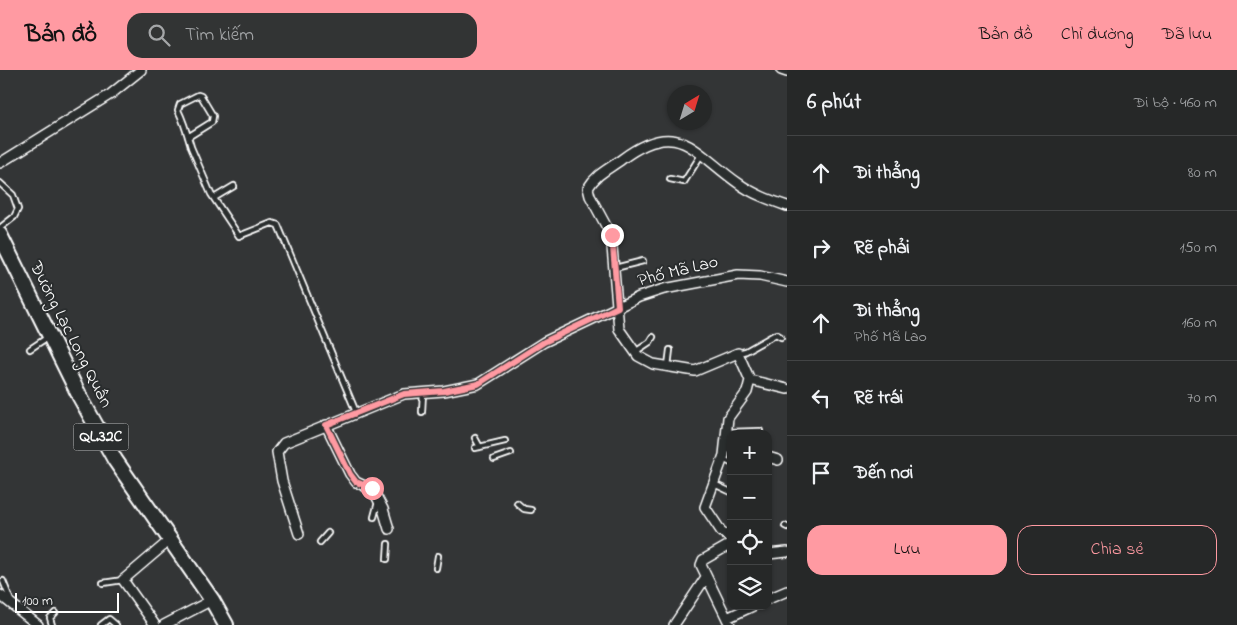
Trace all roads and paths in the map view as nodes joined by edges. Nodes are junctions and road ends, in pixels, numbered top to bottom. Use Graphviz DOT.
graph roads {
  1 [pos="141,70"];
  2 [pos="781,70"];
  3 [pos="787,72"];
  4 [pos="188,137"];
  5 [pos="702,153"];
  6 [pos="0,163"];
  7 [pos="670,179"];
  8 [pos="0,183"];
  9 [pos="234,186"];
  10 [pos="214,198"];
  11 [pos="787,206"];
  12 [pos="0,235"];
  13 [pos="643,261"];
  14 [pos="615,268"];
  15 [pos="787,282"];
  16 [pos="618,307"];
  17 [pos="49,336"];
  18 [pos="653,337"];
  19 [pos="781,337"];
  20 [pos="30,349"];
  21 [pos="670,350"];
  22 [pos="635,352"];
  23 [pos="738,353"];
  24 [pos="668,366"];
  25 [pos="750,380"];
  26 [pos="787,389"];
  27 [pos="423,392"];
  28 [pos="356,412"];
  29 [pos="422,412"];
  30 [pos="326,425"];
  31 [pos="727,430"];
  32 [pos="475,438"];
  33 [pos="505,441"];
  34 [pos="511,453"];
  35 [pos="727,458"];
  36 [pos="772,458"];
  37 [pos="494,459"];
  38 [pos="778,460"];
  39 [pos="713,484"];
  40 [pos="727,490"];
  41 [pos="378,500"];
  42 [pos="516,503"];
  43 [pos="531,510"];
  44 [pos="374,517"];
  45 [pos="389,529"];
  46 [pos="328,533"];
  47 [pos="299,534"];
  48 [pos="727,536"];
  49 [pos="170,540"];
  50 [pos="320,542"];
  51 [pos="388,544"];
  52 [pos="727,546"];
  53 [pos="787,552"];
  54 [pos="772,554"];
  55 [pos="438,556"];
  56 [pos="386,559"];
  57 [pos="436,568"];
  58 [pos="706,577"];
  59 [pos="123,580"];
  60 [pos="3,581"];
  61 [pos="103,583"];
  62 [pos="787,591"];
  63 [pos="0,595"];
  64 [pos="772,596"];
  65 [pos="212,600"];
  66 [pos="13,605"];
  67 [pos="747,610"];
  68 [pos="55,613"];
  69 [pos="728,622"];
  70 [pos="38,625"];
  71 [pos="52,625"];
  72 [pos="101,625"];
  73 [pos="116,625"];
  74 [pos="154,625"];
  75 [pos="164,625"];
  76 [pos="226,625"];
  77 [pos="674,625"];
  1 -- 6 [label="street"];
  2 -- 3 [label="street"];
  4 -- 4 [label="lane"];
  4 -- 10 [label="lane"];
  5 -- 7 [label="lane"];
  5 -- 11 [label="street"];
  5 -- 14 [label="street"];
  8 -- 12 [label="lane"];
  9 -- 10 [label="lane"];
  10 -- 28 [label="lane"];
  12 -- 17 [label="highway, Đường Lạc Long Quân / QL.32C"];
  13 -- 14 [label="lane"];
  14 -- 16 [label="street"];
  15 -- 16 [label="street, Phố Mã Lao"];
  16 -- 22 [label="street"];
  16 -- 27 [label="street, Phố Mã Lao"];
  17 -- 20 [label="lane"];
  17 -- 49 [label="highway, Đường Lạc Long Quân / QL.32C"];
  18 -- 22 [label="lane"];
  19 -- 23 [label="lane"];
  21 -- 24 [label="lane"];
  22 -- 24 [label="street"];
  23 -- 24 [label="street"];
  23 -- 25 [label="street"];
  25 -- 26 [label="street"];
  25 -- 31 [label="street"];
  27 -- 28 [label="street"];
  27 -- 29 [label="lane"];
  28 -- 30 [label="street"];
  30 -- 41 [label="street"];
  30 -- 47 [label="street"];
  32 -- 33 [label="lane"];
  34 -- 37 [label="lane"];
  35 -- 39 [label="street"];
  36 -- 38 [label="street"];
  39 -- 40 [label="lane"];
  39 -- 48 [label="street"];
  41 -- 44 [label="lane"];
  41 -- 45 [label="street"];
  42 -- 43 [label="lane"];
  46 -- 50 [label="lane"];
  49 -- 59 [label="street"];
  49 -- 65 [label="highway, Đường Lạc Long Quân / QL.32C"];
  51 -- 56 [label="lane"];
  52 -- 58 [label="street"];
  53 -- 54 [label="street"];
  55 -- 57 [label="lane"];
  58 -- 69 [label="street"];
  58 -- 77 [label="street"];
  59 -- 61 [label="lane"];
  59 -- 74 [label="street"];
  60 -- 66 [label="lane"];
  62 -- 64 [label="street"];
  63 -- 66 [label="street"];
  65 -- 75 [label="street"];
  65 -- 76 [label="highway, Đường Lạc Long Quân / QL.32C"];
  66 -- 70 [label="street"];
  67 -- 69 [label="street"];
  68 -- 71 [label="lane"];
  72 -- 73 [label="lane"];
}
